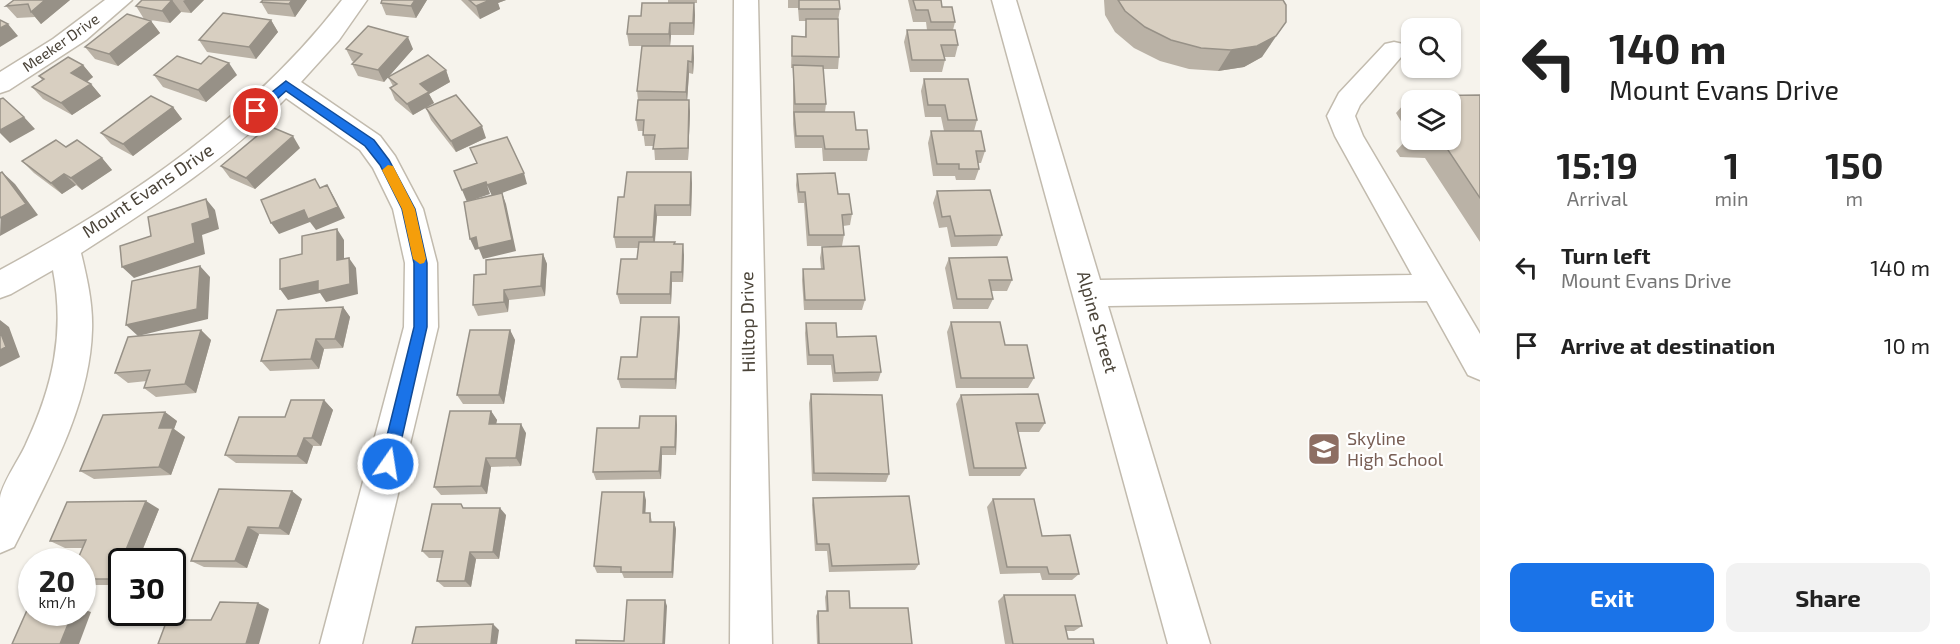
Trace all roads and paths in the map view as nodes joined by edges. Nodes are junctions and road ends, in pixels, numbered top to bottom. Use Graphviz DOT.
graph roads {
  1 [pos="120,0"];
  2 [pos="355,0"];
  3 [pos="746,0"];
  4 [pos="1004,0"];
  5 [pos="1394,50"];
  6 [pos="0,84"];
  7 [pos="286,85"];
  8 [pos="64,248"];
  9 [pos="0,285"];
  10 [pos="1435,288"];
  11 [pos="1089,293"];
  12 [pos="1480,365"];
  13 [pos="0,534"];
  14 [pos="341,644"];
  15 [pos="751,644"];
  16 [pos="1189,644"];
  1 -- 6 [label="street, Meeker Drive"];
  2 -- 7 [label="street, Mount Evans Drive"];
  3 -- 15 [label="street, Hilltop Drive"];
  4 -- 11 [label="street, Alpine Street"];
  5 -- 10 [label="street"];
  7 -- 8 [label="street, Mount Evans Drive"];
  7 -- 14 [label="street"];
  8 -- 9 [label="street, Mount Evans Drive"];
  8 -- 13 [label="street"];
  10 -- 11 [label="street"];
  10 -- 12 [label="street"];
  11 -- 16 [label="street, Alpine Street"];
}
